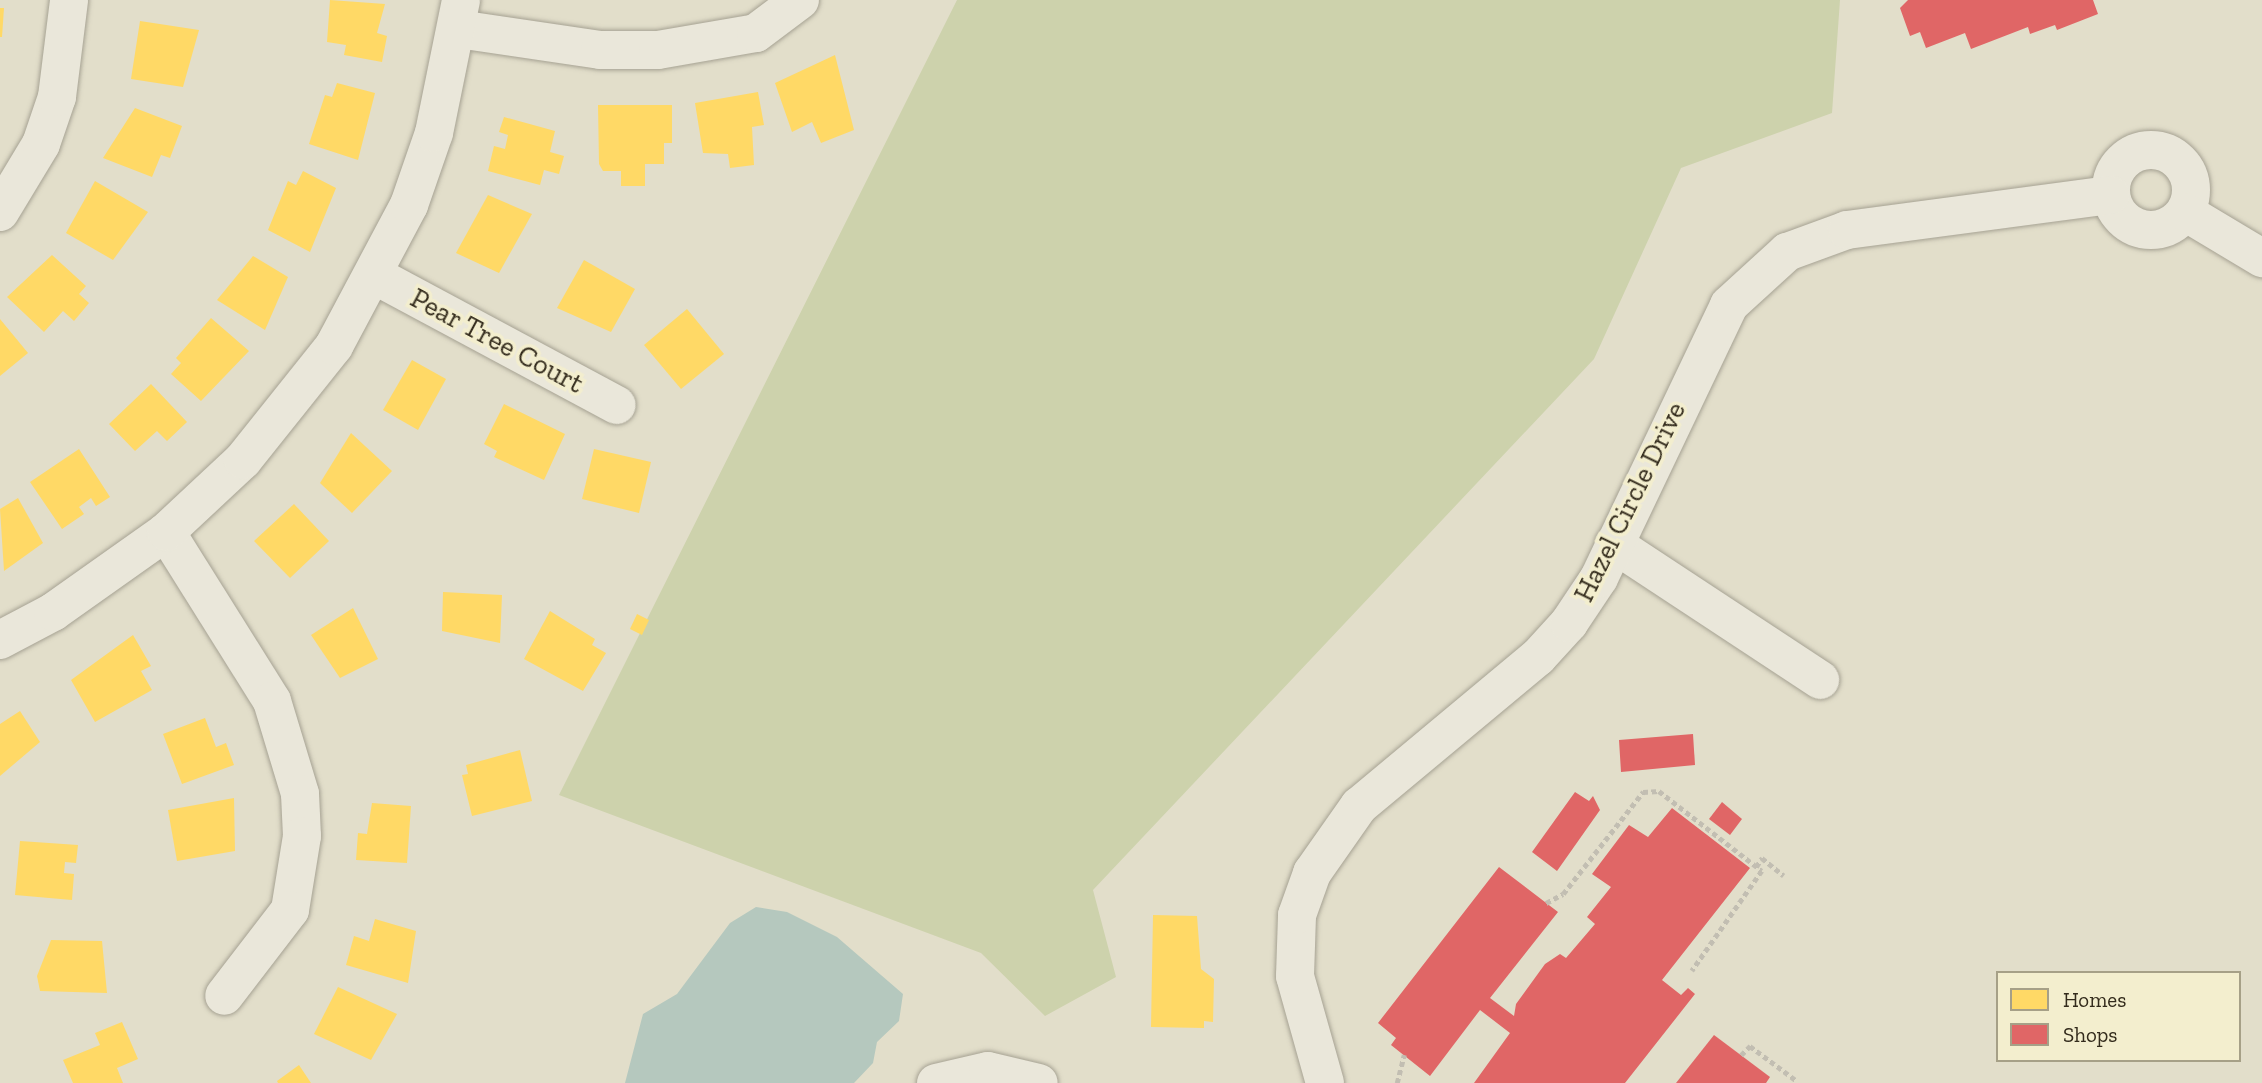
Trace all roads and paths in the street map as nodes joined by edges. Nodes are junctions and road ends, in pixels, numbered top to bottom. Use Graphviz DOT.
graph roads {
  1 [pos="69,0"];
  2 [pos="800,0"];
  3 [pos="459,15"];
  4 [pos="2111,195"];
  5 [pos="0,212"];
  6 [pos="2185,212"];
  7 [pos="2262,258"];
  8 [pos="376,276"];
  9 [pos="617,405"];
  10 [pos="166,532"];
  11 [pos="1614,544"];
  12 [pos="0,640"];
  13 [pos="1820,680"];
  14 [pos="1756,867"];
  15 [pos="1784,876"];
  16 [pos="1546,903"];
  17 [pos="1692,971"];
  18 [pos="224,996"];
  19 [pos="1404,1055"];
  20 [pos="1741,1055"];
  21 [pos="1797,1081"];
  22 [pos="936,1083"];
  23 [pos="1039,1083"];
  24 [pos="1325,1083"];
  25 [pos="1396,1083"];
  1 -- 5 [label="street"];
  2 -- 3 [label="street"];
  3 -- 8 [label="street"];
  4 -- 6 [label="street"];
  4 -- 6 [label="street"];
  4 -- 11 [label="street, Hazel Circle Drive"];
  6 -- 7 [label="street"];
  8 -- 9 [label="street, Pear Tree Court"];
  8 -- 10 [label="street"];
  10 -- 12 [label="street"];
  10 -- 18 [label="street"];
  11 -- 13 [label="street"];
  11 -- 24 [label="street, Hazel Circle Drive"];
  14 -- 15 [label="path"];
  14 -- 16 [label="path"];
  14 -- 17 [label="path"];
  19 -- 25 [label="path"];
  20 -- 21 [label="path"];
  22 -- 23 [label="street"];
}
